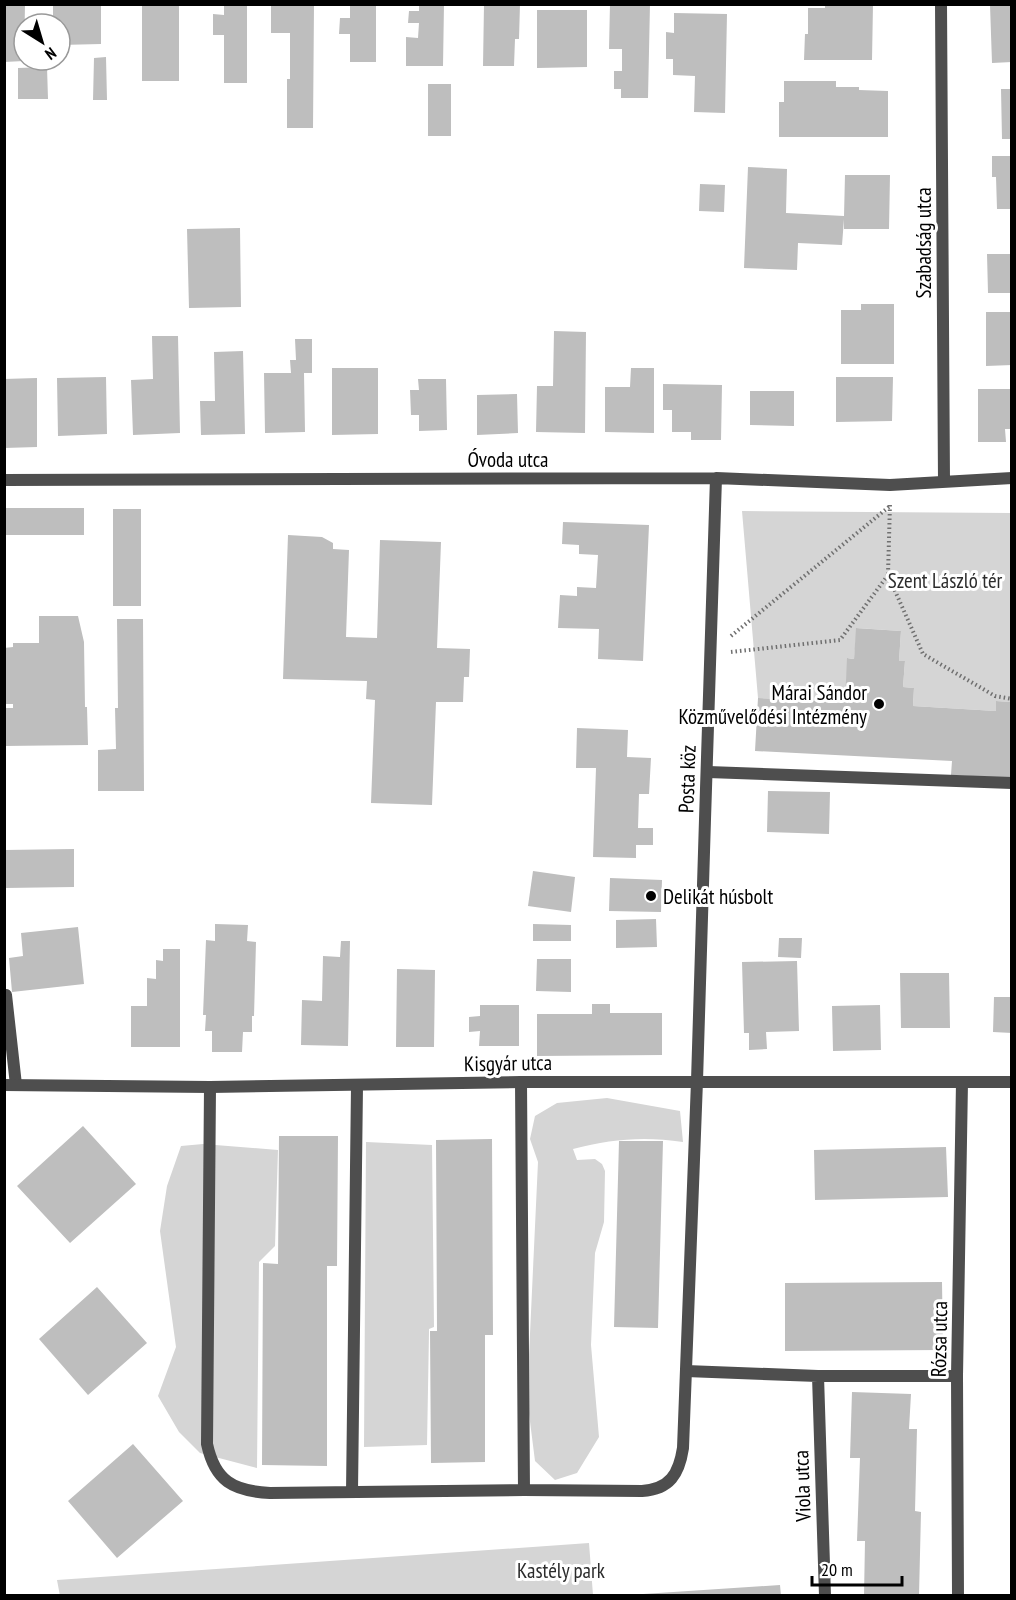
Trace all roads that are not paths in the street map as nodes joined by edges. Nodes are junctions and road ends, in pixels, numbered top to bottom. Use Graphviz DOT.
graph roads {
  1 [pos="941,4"];
  2 [pos="717,478"];
  3 [pos="1011,478"];
  4 [pos="4,480"];
  5 [pos="944,482"];
  6 [pos="708,772"];
  7 [pos="1011,783"];
  8 [pos="6,995"];
  9 [pos="697,1081"];
  10 [pos="520,1082"];
  11 [pos="962,1082"];
  12 [pos="1011,1082"];
  13 [pos="10,1085"];
  14 [pos="357,1086"];
  15 [pos="210,1087"];
  16 [pos="686,1371"];
  17 [pos="818,1376"];
  18 [pos="957,1376"];
  19 [pos="524,1490"];
  20 [pos="352,1492"];
  21 [pos="825,1596"];
  22 [pos="957,1596"];
  1 -- 5 [label="street, Szabadság utca"];
  2 -- 4 [label="street, Óvoda utca"];
  2 -- 5 [label="street, Óvoda utca"];
  2 -- 6 [label="street, Posta köz"];
  3 -- 5 [label="street, Óvoda utca"];
  6 -- 7 [label="street"];
  6 -- 9 [label="street, Posta köz"];
  8 -- 13 [label="street"];
  9 -- 10 [label="street, Kisgyár utca"];
  9 -- 11 [label="street, Kisgyár utca"];
  9 -- 16 [label="street, Posta köz"];
  10 -- 14 [label="street, Kisgyár utca"];
  10 -- 19 [label="street"];
  11 -- 12 [label="street, Kisgyár utca"];
  11 -- 18 [label="street, Rózsa utca"];
  13 -- 15 [label="street, Kisgyár utca"];
  14 -- 15 [label="street, Kisgyár utca"];
  14 -- 20 [label="street"];
  15 -- 20 [label="street, Posta köz"];
  16 -- 17 [label="street"];
  16 -- 19 [label="street, Posta köz"];
  17 -- 18 [label="street"];
  17 -- 21 [label="street, Viola utca"];
  18 -- 22 [label="street, Rózsa utca"];
  19 -- 20 [label="street, Posta köz"];
}
